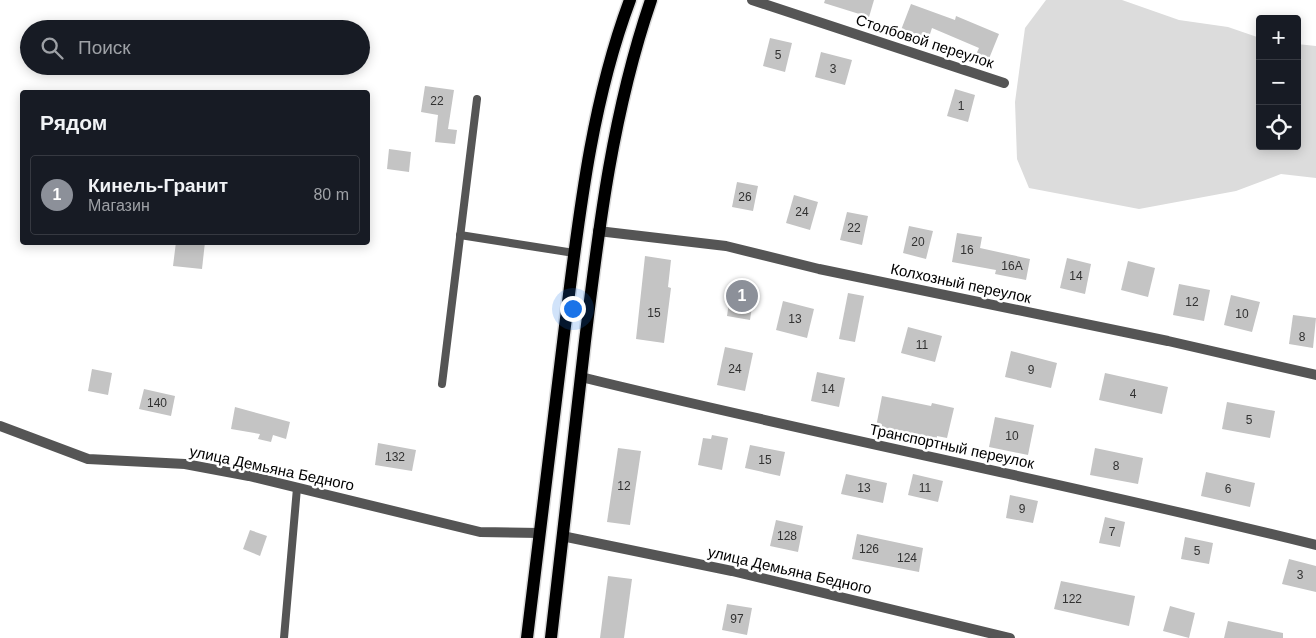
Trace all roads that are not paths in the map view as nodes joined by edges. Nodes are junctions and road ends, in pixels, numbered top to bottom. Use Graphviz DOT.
graph roads {
  1 [pos="630,0"];
  2 [pos="651,0"];
  3 [pos="752,0"];
  4 [pos="1004,83"];
  5 [pos="477,99"];
  6 [pos="598,231"];
  7 [pos="460,236"];
  8 [pos="574,253"];
  9 [pos="1316,375"];
  10 [pos="581,377"];
  11 [pos="442,384"];
  12 [pos="0,426"];
  13 [pos="298,488"];
  14 [pos="540,533"];
  15 [pos="562,536"];
  16 [pos="1316,545"];
  17 [pos="284,638"];
  18 [pos="528,638"];
  19 [pos="551,638"];
  20 [pos="1010,638"];
  1 -- 8 [label="main road"];
  2 -- 6 [label="main road"];
  3 -- 4 [label="street, Столбовой переулок"];
  5 -- 7 [label="lane"];
  6 -- 9 [label="street, Колхозный переулок"];
  6 -- 10 [label="main road"];
  7 -- 8 [label="lane"];
  7 -- 11 [label="lane"];
  8 -- 14 [label="main road"];
  10 -- 15 [label="main road"];
  10 -- 16 [label="street, Транспортный переулок"];
  12 -- 13 [label="street, улица Демьяна Бедного"];
  13 -- 14 [label="street, улица Демьяна Бедного"];
  13 -- 17 [label="lane"];
  14 -- 18 [label="main road"];
  15 -- 19 [label="main road"];
  15 -- 20 [label="street, улица Демьяна Бедного"];
}
